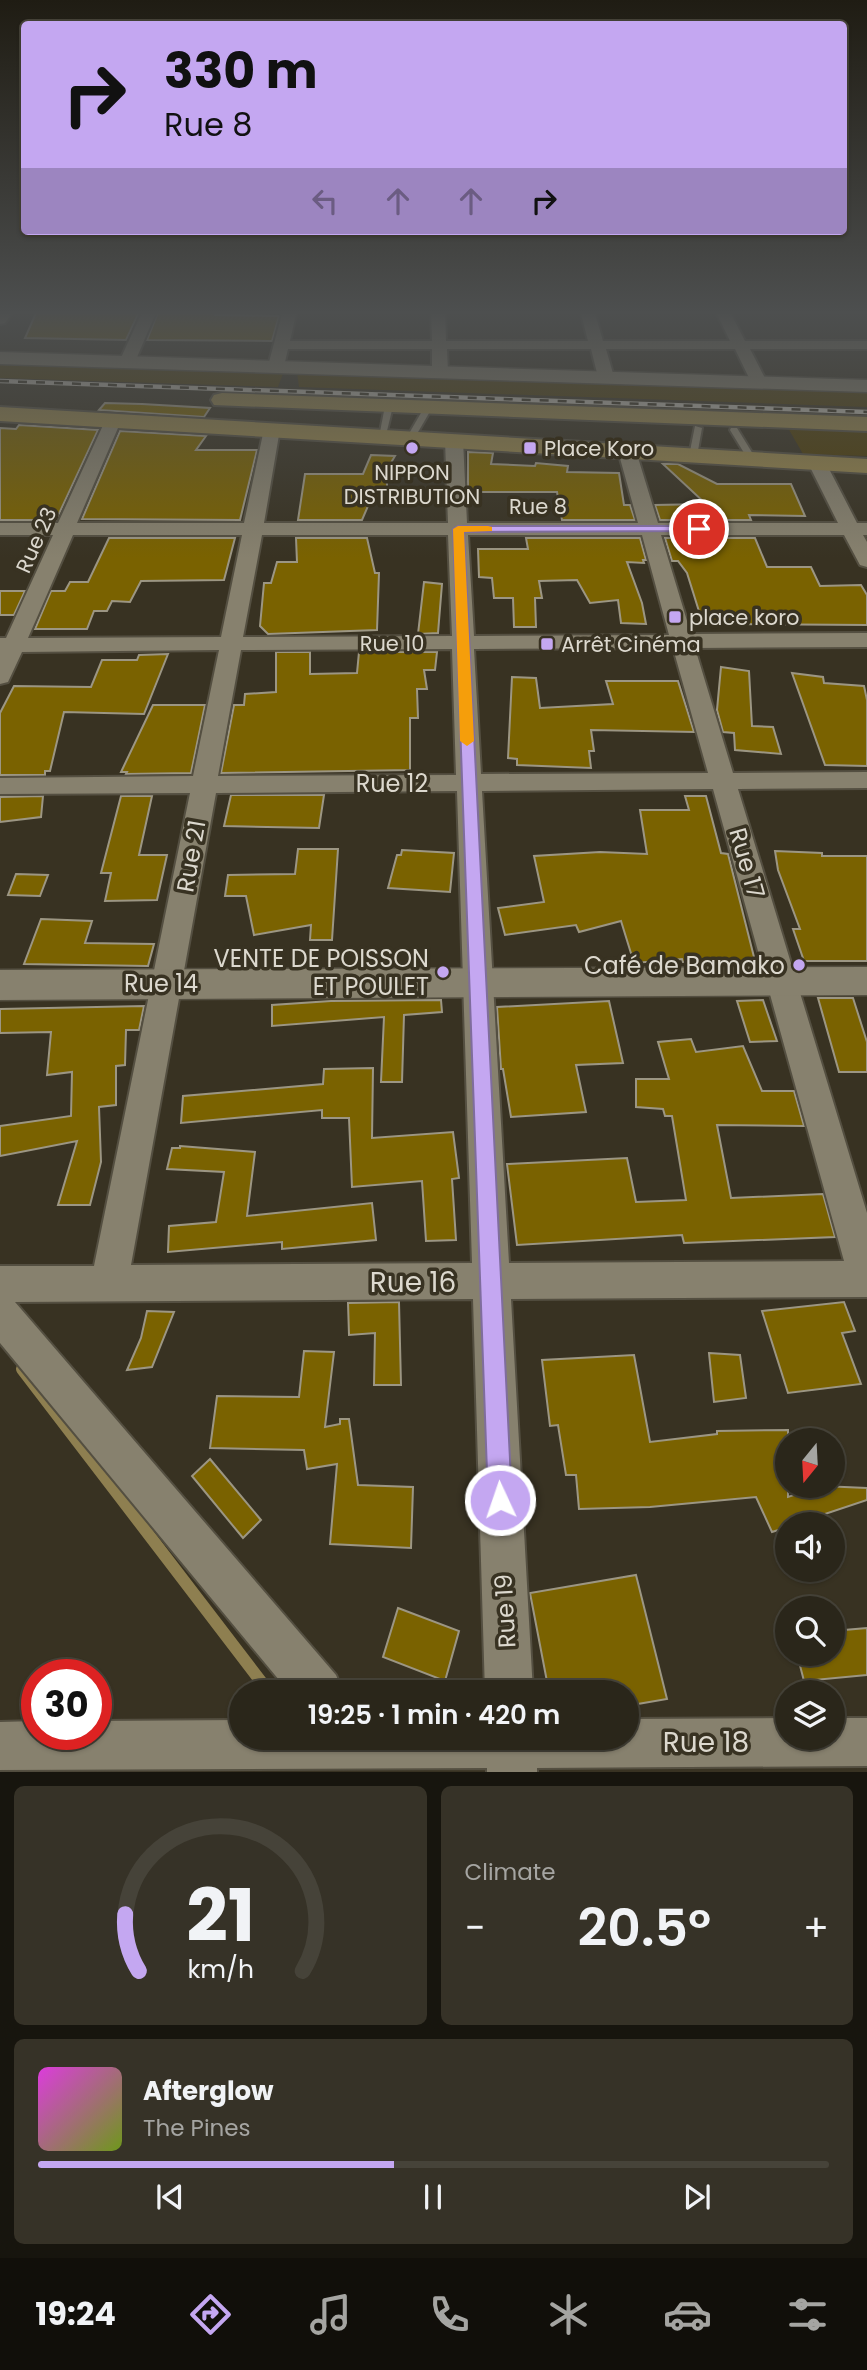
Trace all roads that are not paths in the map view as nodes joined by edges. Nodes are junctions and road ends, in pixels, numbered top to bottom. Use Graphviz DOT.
graph roads {
  1 [pos="194,399"];
  2 [pos="0,414"];
  3 [pos="113,421"];
  4 [pos="403,423"];
  5 [pos="867,424"];
  6 [pos="698,428"];
  7 [pos="272,429"];
  8 [pos="734,430"];
  9 [pos="454,440"];
  10 [pos="627,451"];
  11 [pos="693,456"];
  12 [pos="752,459"];
  13 [pos="817,463"];
  14 [pos="867,466"];
  15 [pos="0,529"];
  16 [pos="66,529"];
  17 [pos="253,529"];
  18 [pos="458,529"];
  19 [pos="649,529"];
  20 [pos="858,529"];
  21 [pos="867,561"];
  22 [pos="867,640"];
  23 [pos="682,641"];
  24 [pos="463,642"];
  25 [pos="231,644"];
  26 [pos="7,645"];
  27 [pos="0,677"];
  28 [pos="867,780"];
  29 [pos="723,781"];
  30 [pos="469,783"];
  31 [pos="204,785"];
  32 [pos="0,786"];
  33 [pos="781,981"];
  34 [pos="867,981"];
  35 [pos="168,983"];
  36 [pos="478,983"];
  37 [pos="0,985"];
  38 [pos="867,1277"];
  39 [pos="490,1281"];
  40 [pos="0,1284"];
  41 [pos="109,1284"];
  42 [pos="0,1313"];
  43 [pos="309,1680"];
  44 [pos="508,1680"];
  45 [pos="867,1742"];
  46 [pos="229,1743"];
  47 [pos="0,1746"];
  48 [pos="511,1751"];
  1 -- 4 [label="main road"];
  2 -- 3 [label="main road"];
  3 -- 7 [label="main road"];
  3 -- 16 [label="street, Rue 23"];
  4 -- 5 [label="main road"];
  4 -- 7 [label="main road"];
  4 -- 9 [label="main road"];
  6 -- 11 [label="lane"];
  7 -- 17 [label="street, Rue 21"];
  8 -- 12 [label="lane"];
  9 -- 10 [label="main road"];
  9 -- 18 [label="street, Rue 19"];
  10 -- 11 [label="main road"];
  10 -- 19 [label="street, Rue 17"];
  11 -- 12 [label="main road"];
  12 -- 13 [label="main road"];
  13 -- 14 [label="main road"];
  13 -- 20 [label="street"];
  15 -- 16 [label="street, Rue 8"];
  16 -- 17 [label="street, Rue 8"];
  16 -- 26 [label="street, Rue 23"];
  17 -- 18 [label="street, Rue 8"];
  17 -- 25 [label="street, Rue 21"];
  18 -- 19 [label="street, Rue 8"];
  18 -- 24 [label="street, Rue 19"];
  19 -- 20 [label="street, Rue 8"];
  19 -- 23 [label="street, Rue 17"];
  20 -- 21 [label="street"];
  22 -- 23 [label="street, Rue 10"];
  23 -- 24 [label="street, Rue 10"];
  23 -- 29 [label="street, Rue 17"];
  24 -- 25 [label="street, Rue 10"];
  24 -- 30 [label="street, Rue 19"];
  25 -- 26 [label="street, Rue 10"];
  25 -- 31 [label="street, Rue 21"];
  26 -- 27 [label="street, Rue 23"];
  28 -- 29 [label="street, Rue 12"];
  29 -- 30 [label="street, Rue 12"];
  29 -- 33 [label="street, Rue 17"];
  30 -- 31 [label="street, Rue 12"];
  30 -- 36 [label="street, Rue 19"];
  31 -- 32 [label="street, Rue 12"];
  31 -- 35 [label="street, Rue 21"];
  33 -- 34 [label="street, Rue 14"];
  33 -- 36 [label="street, Rue 14"];
  33 -- 38 [label="street, Rue 17"];
  35 -- 36 [label="street, Rue 14"];
  35 -- 37 [label="street, Rue 14"];
  35 -- 41 [label="street, Rue 21"];
  36 -- 39 [label="street, Rue 19"];
  38 -- 39 [label="street, Rue 16"];
  39 -- 41 [label="street, Rue 16"];
  39 -- 44 [label="street, Rue 19"];
  40 -- 41 [label="street, Rue 16"];
  42 -- 43 [label="street"];
  45 -- 48 [label="street, Rue 18"];
  46 -- 47 [label="street, Rue 18"];
}
